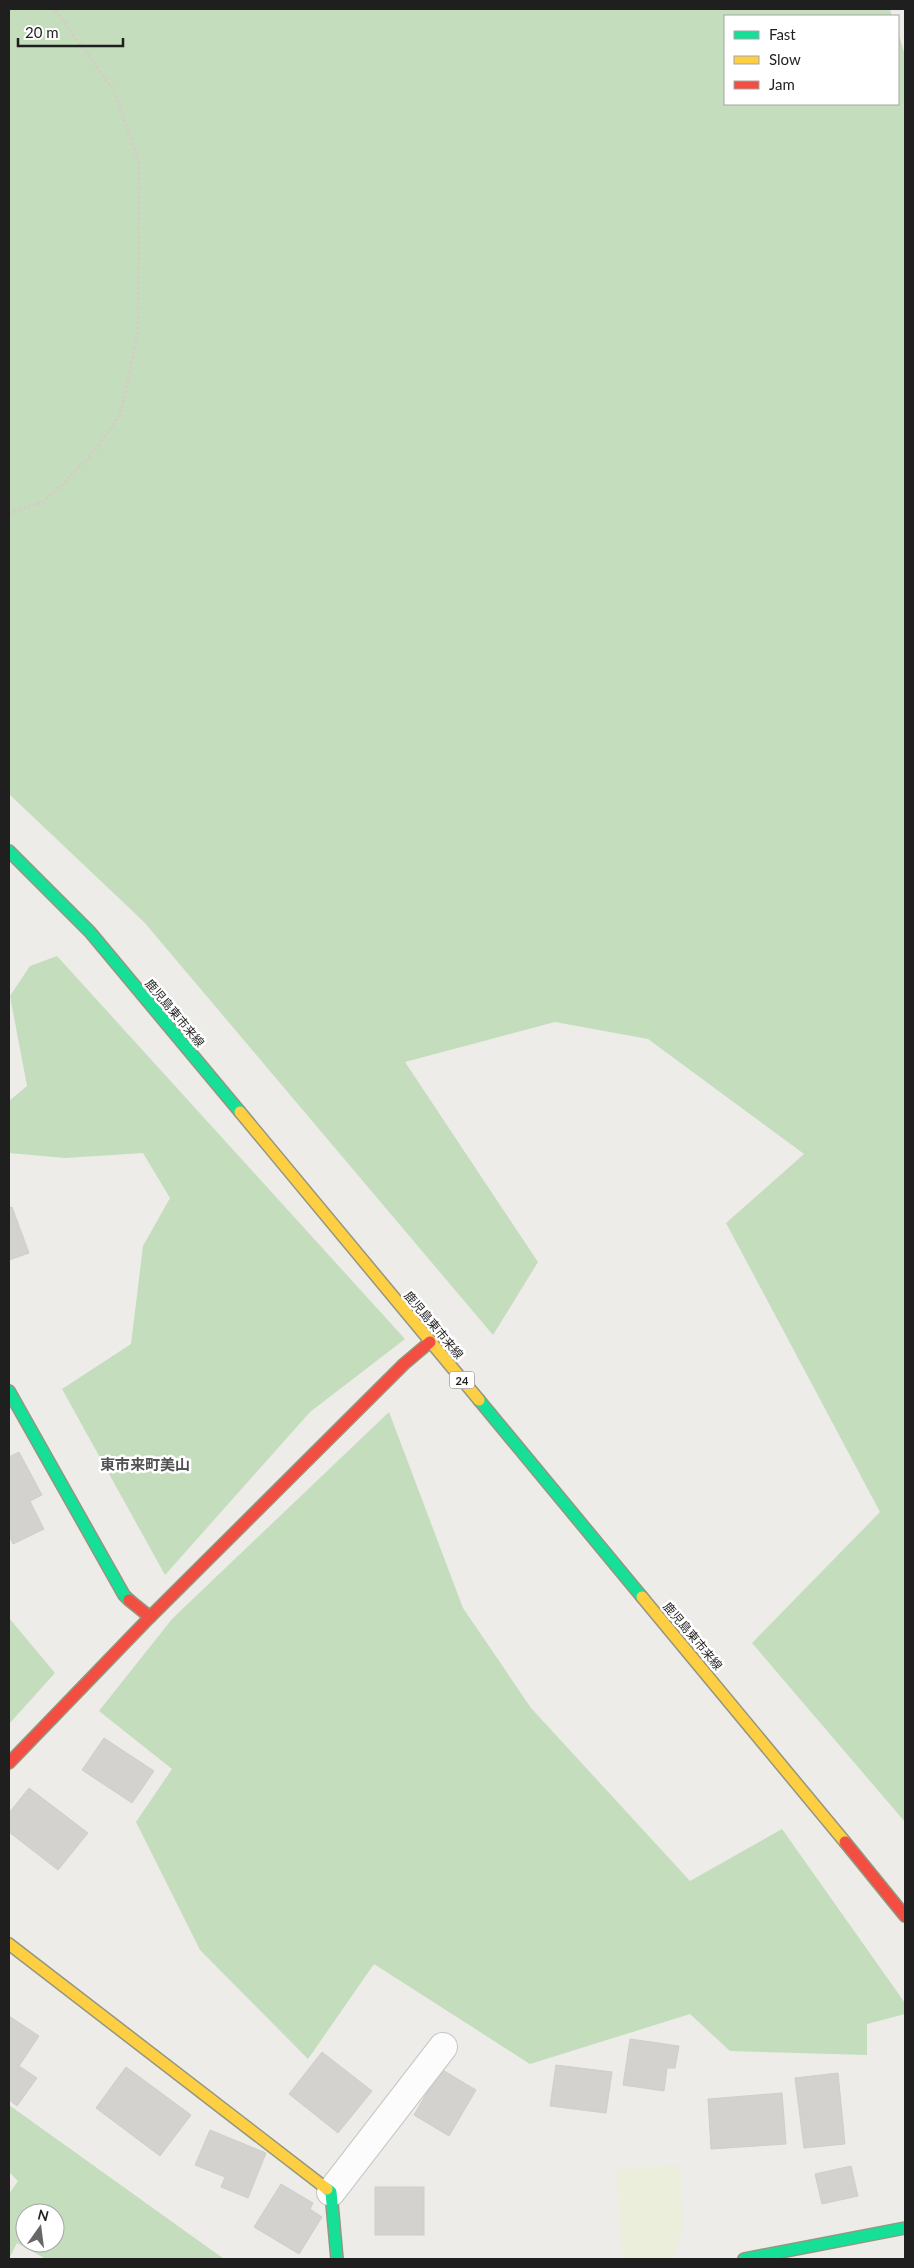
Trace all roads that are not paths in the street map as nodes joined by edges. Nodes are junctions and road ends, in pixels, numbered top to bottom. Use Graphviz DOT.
graph roads {
  1 [pos="9,851"];
  2 [pos="430,1342"];
  3 [pos="9,1391"];
  4 [pos="150,1617"];
  5 [pos="9,1763"];
  6 [pos="905,1916"];
  7 [pos="9,1944"];
  8 [pos="444,2047"];
  9 [pos="331,2192"];
  10 [pos="905,2228"];
  11 [pos="337,2259"];
  12 [pos="744,2259"];
  1 -- 2 [label="street, 鹿児島東市来線 / 24"];
  2 -- 4 [label="street"];
  2 -- 6 [label="street, 鹿児島東市来線 / 24"];
  3 -- 4 [label="street"];
  4 -- 5 [label="street"];
  7 -- 9 [label="street"];
  8 -- 9 [label="street"];
  9 -- 11 [label="street"];
  10 -- 12 [label="street"];
}
